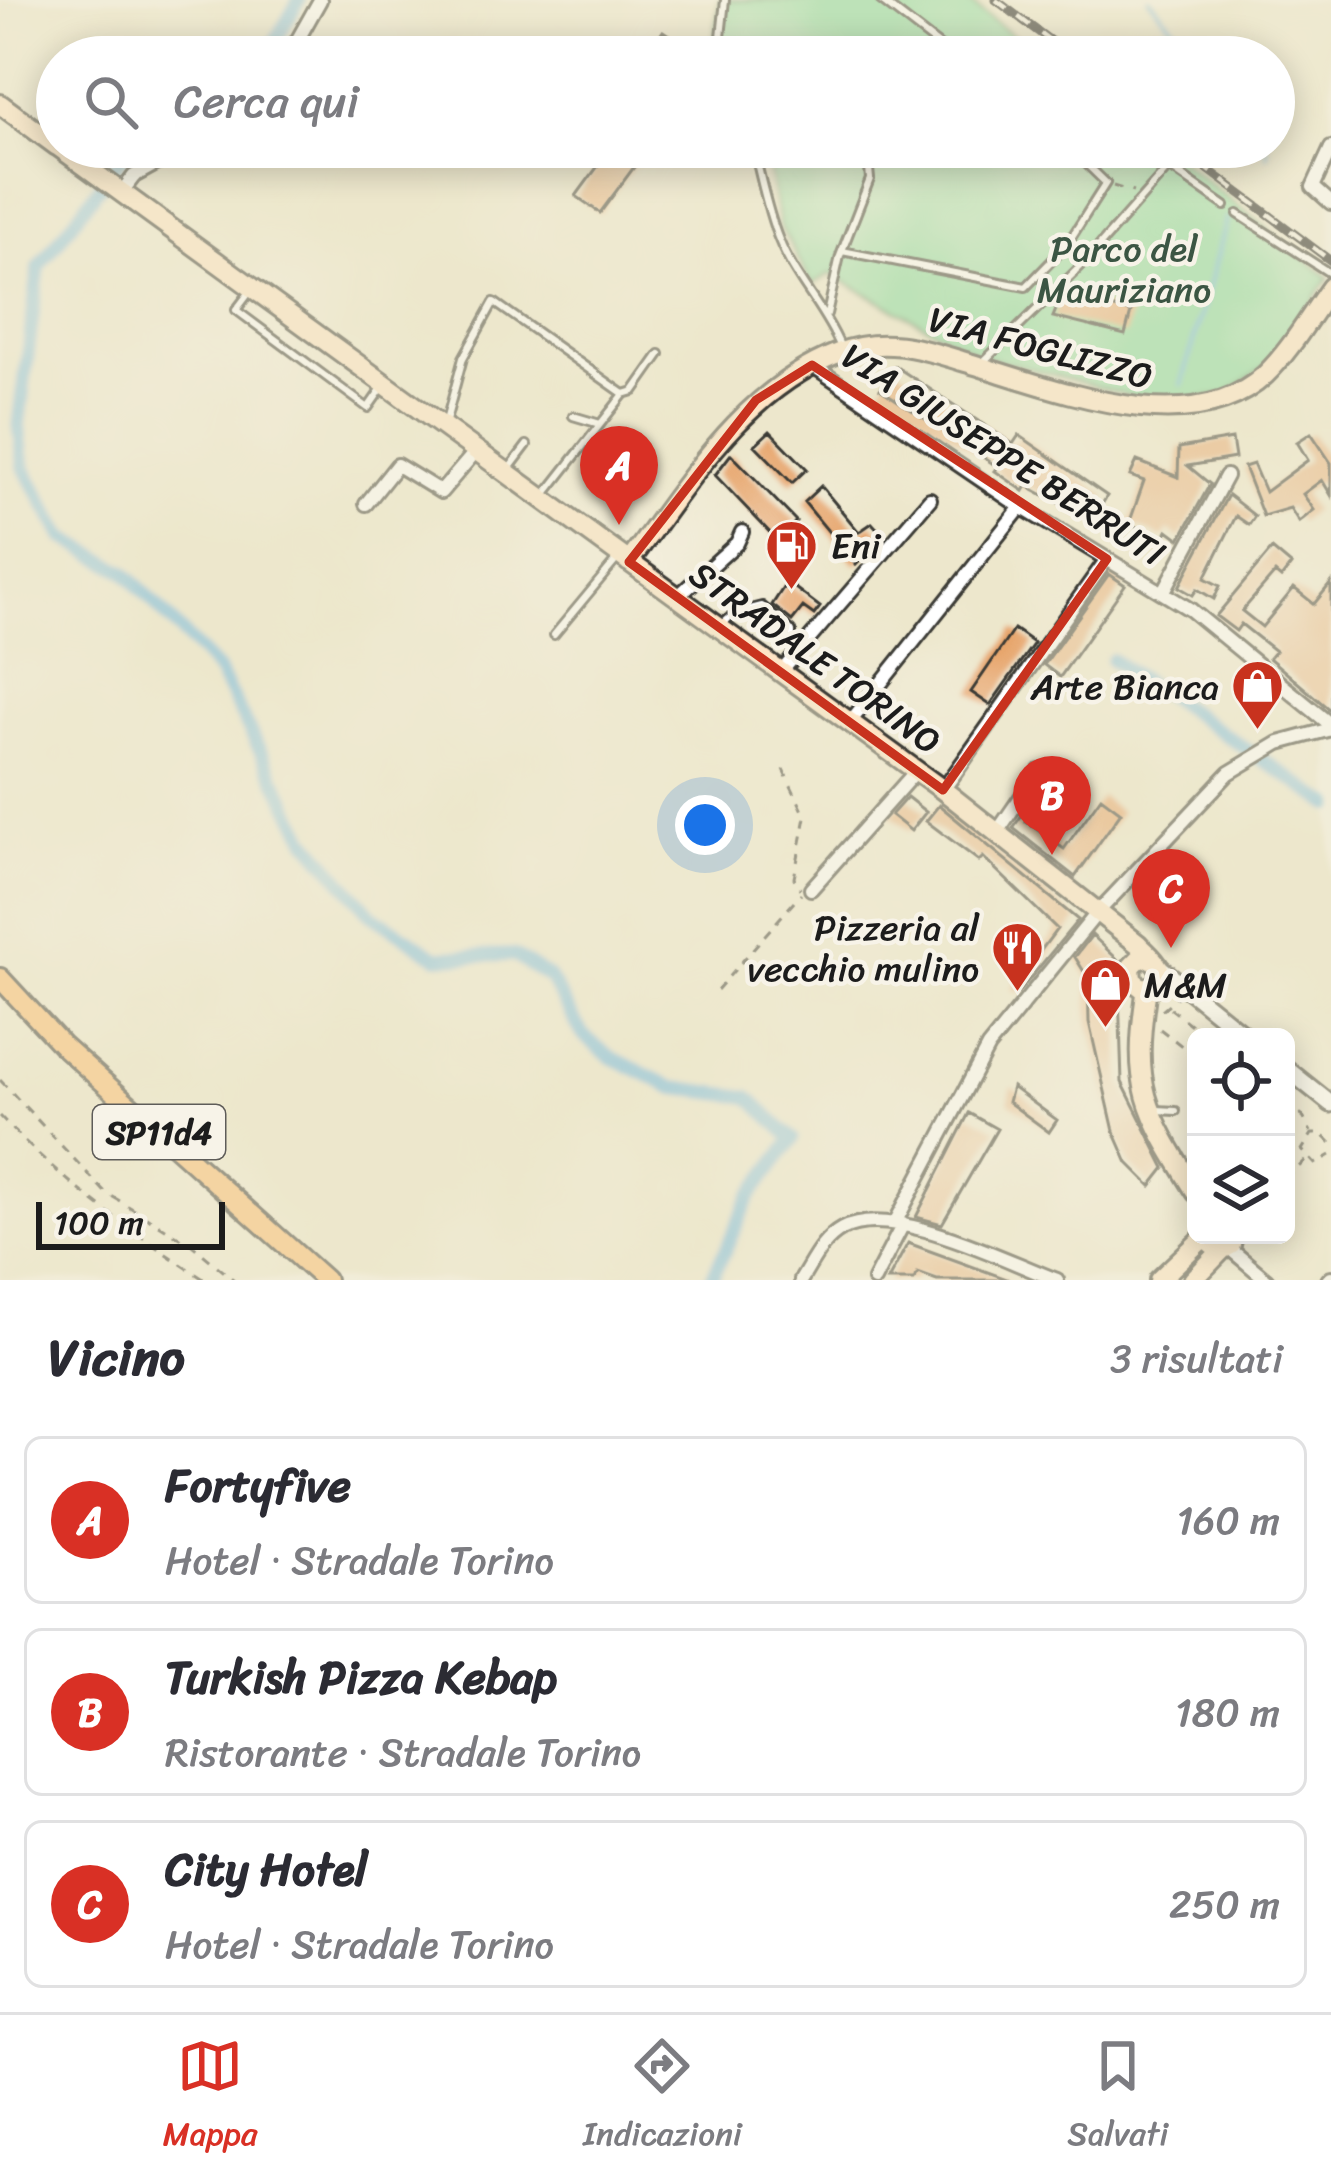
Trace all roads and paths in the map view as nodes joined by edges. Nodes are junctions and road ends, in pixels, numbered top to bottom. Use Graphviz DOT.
graph roads {
  1 [pos="320,0"];
  2 [pos="725,0"];
  3 [pos="880,0"];
  4 [pos="300,36"];
  5 [pos="721,36"];
  6 [pos="927,36"];
  7 [pos="0,104"];
  8 [pos="36,130"];
  9 [pos="1331,148"];
  10 [pos="89,168"];
  11 [pos="149,168"];
  12 [pos="758,168"];
  13 [pos="869,168"];
  14 [pos="1091,168"];
  15 [pos="1167,168"];
  16 [pos="1169,168"];
  17 [pos="1106,183"];
  18 [pos="115,188"];
  19 [pos="1144,195"];
  20 [pos="1331,202"];
  21 [pos="1225,206"];
  22 [pos="1238,214"];
  23 [pos="842,250"];
  24 [pos="1330,284"];
  25 [pos="251,289"];
  26 [pos="827,314"];
  27 [pos="843,351"];
  28 [pos="660,354"];
  29 [pos="812,365"];
  30 [pos="980,365"];
  31 [pos="384,385"];
  32 [pos="624,394"];
  33 [pos="573,416"];
  34 [pos="600,424"];
  35 [pos="443,428"];
  36 [pos="527,445"];
  37 [pos="476,452"];
  38 [pos="506,473"];
  39 [pos="1226,476"];
  40 [pos="542,499"];
  41 [pos="930,499"];
  42 [pos="366,504"];
  43 [pos="1022,507"];
  44 [pos="742,532"];
  45 [pos="625,559"];
  46 [pos="1107,559"];
  47 [pos="1163,593"];
  48 [pos="676,596"];
  49 [pos="719,627"];
  50 [pos="554,635"];
  51 [pos="786,666"];
  52 [pos="850,722"];
  53 [pos="1331,727"];
  54 [pos="783,769"];
  55 [pos="916,771"];
  56 [pos="1039,771"];
  57 [pos="943,790"];
  58 [pos="997,832"];
  59 [pos="807,891"];
  60 [pos="1097,913"];
  61 [pos="1120,933"];
  62 [pos="1156,963"];
  63 [pos="0,977"];
  64 [pos="1137,979"];
  65 [pos="717,990"];
  66 [pos="1180,992"];
  67 [pos="1168,1007"];
  68 [pos="1156,1013"];
  69 [pos="1145,1027"];
  70 [pos="1195,1028"];
  71 [pos="1236,1028"];
  72 [pos="1187,1052"];
  73 [pos="1295,1075"];
  74 [pos="0,1080"];
  75 [pos="1331,1104"];
  76 [pos="1295,1109"];
  77 [pos="1176,1111"];
  78 [pos="1148,1114"];
  79 [pos="0,1116"];
  80 [pos="1312,1134"];
  81 [pos="1331,1143"];
  82 [pos="1331,1155"];
  83 [pos="1306,1160"];
  84 [pos="1295,1170"];
  85 [pos="1187,1177"];
  86 [pos="899,1222"];
  87 [pos="1197,1244"];
  88 [pos="1220,1244"];
  89 [pos="1223,1244"];
  90 [pos="205,1280"];
  91 [pos="234,1280"];
  92 [pos="325,1280"];
  93 [pos="801,1280"];
  94 [pos="874,1280"];
  95 [pos="1057,1280"];
  96 [pos="1159,1280"];
  97 [pos="1193,1280"];
  98 [pos="1267,1280"];
  1 -- 4 [label="street"];
  2 -- 5 [label="lane"];
  3 -- 6 [label="lane"];
  7 -- 8 [label="main road, STRADALE TORINO"];
  9 -- 20 [label="street"];
  10 -- 18 [label="main road, STRADALE TORINO"];
  11 -- 18 [label="street"];
  12 -- 26 [label="lane"];
  13 -- 23 [label="lane"];
  14 -- 17 [label="lane"];
  15 -- 19 [label="lane"];
  16 -- 21 [label="lane"];
  17 -- 19 [label="path"];
  17 -- 23 [label="lane"];
  18 -- 25 [label="main road, STRADALE TORINO"];
  19 -- 30 [label="lane"];
  22 -- 24 [label="lane"];
  23 -- 26 [label="lane"];
  24 -- 30 [label="main road, VIA FOGLIZZO"];
  25 -- 31 [label="main road, STRADALE TORINO"];
  25 -- 31 [label="lane"];
  26 -- 27 [label="lane"];
  27 -- 29 [label="main road, VIA FOGLIZZO"];
  27 -- 30 [label="main road, VIA FOGLIZZO"];
  28 -- 32 [label="lane"];
  29 -- 43 [label="street, VIA GIUSEPPE BERRUTI"];
  29 -- 45 [label="main road, VIA FOGLIZZO"];
  31 -- 35 [label="main road, STRADALE TORINO"];
  32 -- 34 [label="lane"];
  32 -- 35 [label="lane"];
  33 -- 34 [label="lane"];
  34 -- 40 [label="lane"];
  35 -- 37 [label="main road, STRADALE TORINO"];
  36 -- 38 [label="lane"];
  37 -- 38 [label="main road, STRADALE TORINO"];
  37 -- 42 [label="street"];
  38 -- 40 [label="main road, STRADALE TORINO"];
  39 -- 47 [label="street, VIA GIUSEPPE BERRUTI"];
  40 -- 45 [label="main road, STRADALE TORINO"];
  41 -- 51 [label="street"];
  43 -- 46 [label="street, VIA GIUSEPPE BERRUTI"];
  43 -- 52 [label="street"];
  44 -- 48 [label="street"];
  45 -- 48 [label="main road, STRADALE TORINO"];
  45 -- 50 [label="lane"];
  46 -- 47 [label="street, VIA GIUSEPPE BERRUTI"];
  46 -- 57 [label="street"];
  47 -- 53 [label="street, VIA GIUSEPPE BERRUTI"];
  48 -- 49 [label="main road, STRADALE TORINO"];
  49 -- 51 [label="main road, STRADALE TORINO"];
  49 -- 51 [label="lane"];
  51 -- 52 [label="main road, STRADALE TORINO"];
  52 -- 55 [label="main road, STRADALE TORINO"];
  53 -- 60 [label="street"];
  54 -- 59 [label="path"];
  55 -- 57 [label="main road, STRADALE TORINO"];
  55 -- 59 [label="street"];
  56 -- 58 [label="street"];
  57 -- 58 [label="main road, STRADALE TORINO"];
  58 -- 60 [label="main road, STRADALE TORINO"];
  59 -- 65 [label="path"];
  60 -- 61 [label="main road, STRADALE TORINO"];
  60 -- 86 [label="street"];
  61 -- 62 [label="main road, STRADALE TORINO"];
  61 -- 64 [label="main road"];
  62 -- 64 [label="main road"];
  62 -- 64 [label="main road"];
  62 -- 71 [label="street"];
  63 -- 92 [label="main road, SP11d4"];
  64 -- 69 [label="main road"];
  66 -- 67 [label="path"];
  67 -- 68 [label="path"];
  67 -- 70 [label="path"];
  69 -- 72 [label="path"];
  69 -- 78 [label="main road"];
  73 -- 75 [label="street"];
  74 -- 91 [label="path"];
  76 -- 80 [label="path"];
  77 -- 78 [label="lane"];
  78 -- 85 [label="main road"];
  79 -- 90 [label="path"];
  80 -- 81 [label="path"];
  80 -- 83 [label="path"];
  82 -- 83 [label="path"];
  83 -- 84 [label="path"];
  86 -- 93 [label="street"];
  86 -- 94 [label="street"];
  86 -- 95 [label="street"];
  87 -- 96 [label="main road"];
  88 -- 97 [label="main road"];
  89 -- 98 [label="street"];
}
